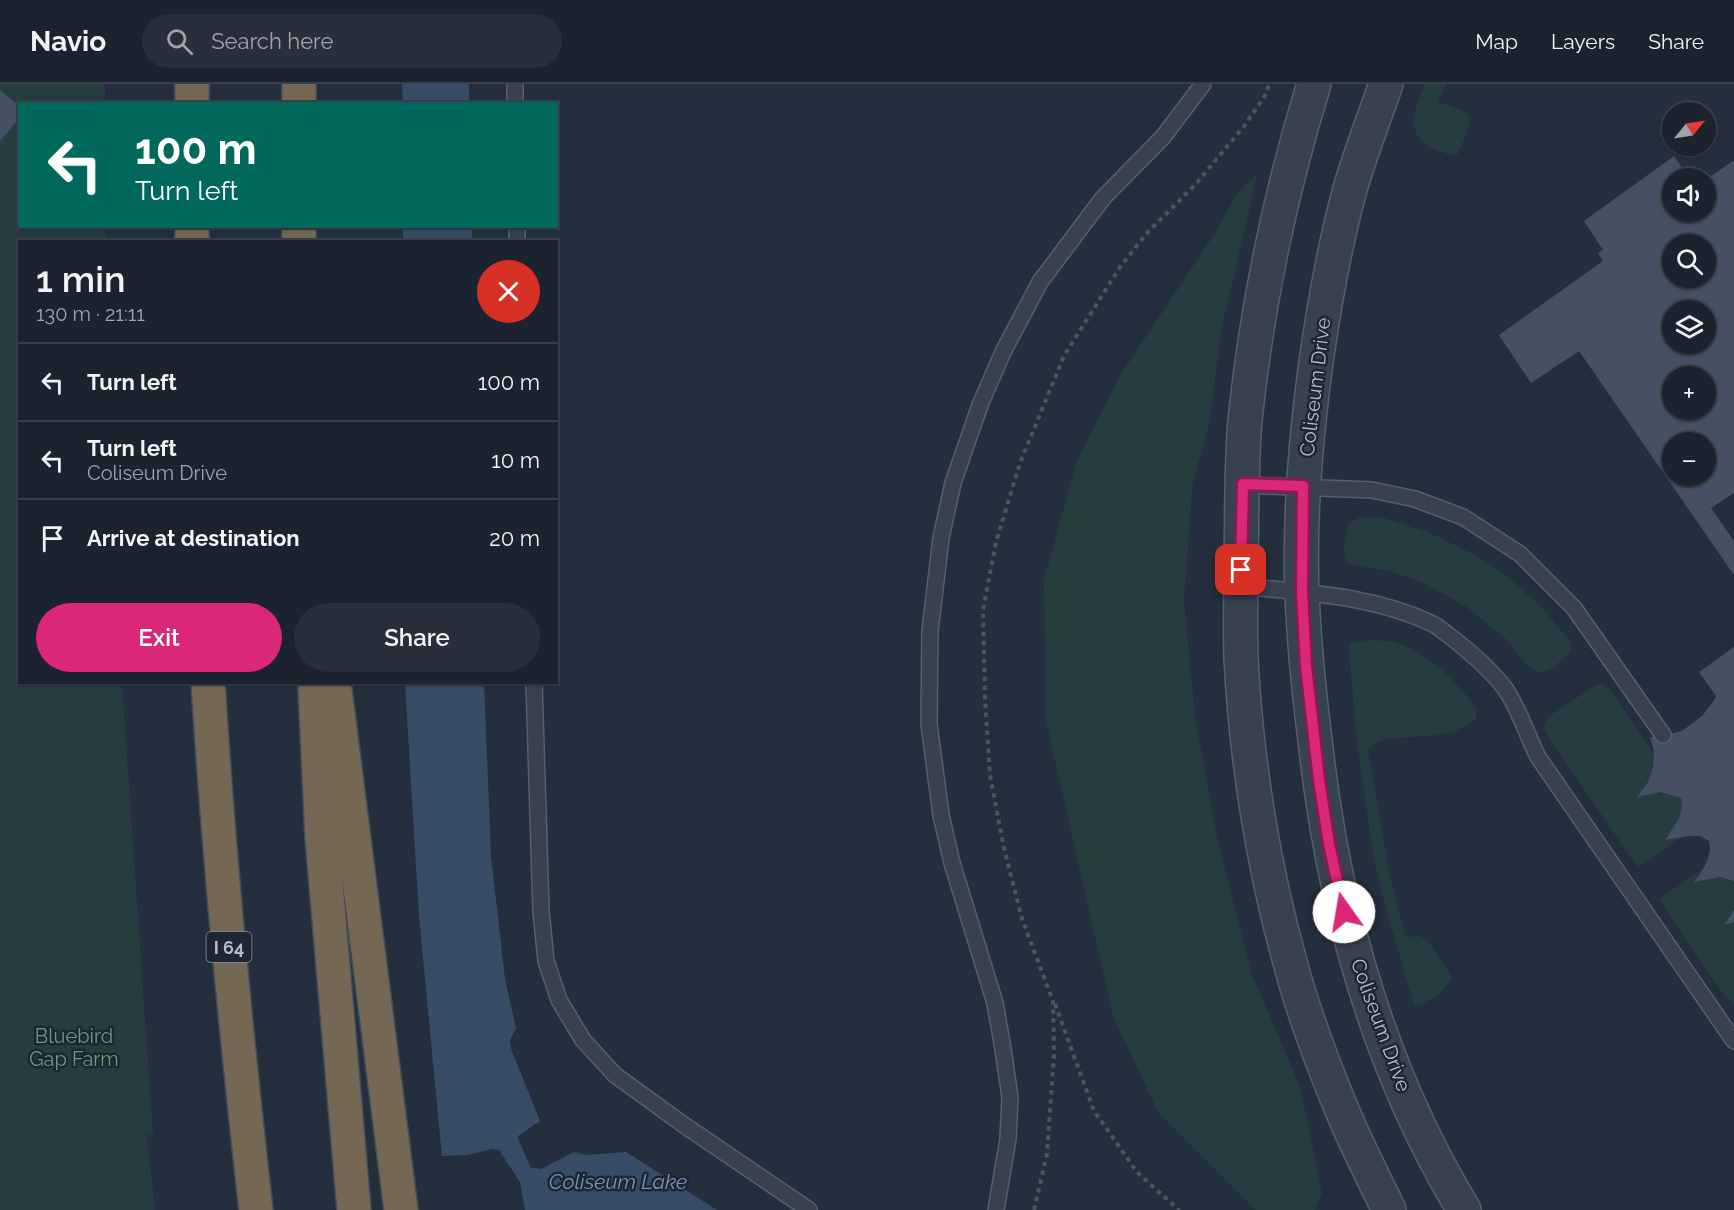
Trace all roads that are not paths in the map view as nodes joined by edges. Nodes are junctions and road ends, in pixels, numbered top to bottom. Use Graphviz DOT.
graph roads {
  1 [pos="192,84"];
  2 [pos="299,84"];
  3 [pos="515,84"];
  4 [pos="1203,84"];
  5 [pos="1314,84"];
  6 [pos="1386,84"];
  7 [pos="192,102"];
  8 [pos="299,102"];
  9 [pos="515,102"];
  10 [pos="1243,484"];
  11 [pos="1303,486"];
  12 [pos="1241,586"];
  13 [pos="1302,593"];
  14 [pos="208,684"];
  15 [pos="315,684"];
  16 [pos="334,684"];
  17 [pos="534,684"];
  18 [pos="1663,735"];
  19 [pos="1734,1041"];
  20 [pos="256,1210"];
  21 [pos="354,1210"];
  22 [pos="401,1210"];
  23 [pos="809,1210"];
  24 [pos="996,1210"];
  25 [pos="1389,1210"];
  26 [pos="1464,1210"];
  1 -- 7 [label="highway"];
  2 -- 8 [label="highway"];
  3 -- 9 [label="lane"];
  4 -- 24 [label="lane"];
  5 -- 10 [label="street"];
  6 -- 11 [label="street, Coliseum Drive"];
  10 -- 11 [label="lane"];
  10 -- 12 [label="street"];
  11 -- 13 [label="street, Coliseum Drive"];
  11 -- 18 [label="lane"];
  12 -- 13 [label="lane"];
  12 -- 25 [label="street"];
  13 -- 19 [label="lane"];
  13 -- 26 [label="street, Coliseum Drive"];
  14 -- 20 [label="highway, I 64"];
  15 -- 21 [label="highway"];
  16 -- 22 [label="highway"];
  17 -- 23 [label="lane"];
}
